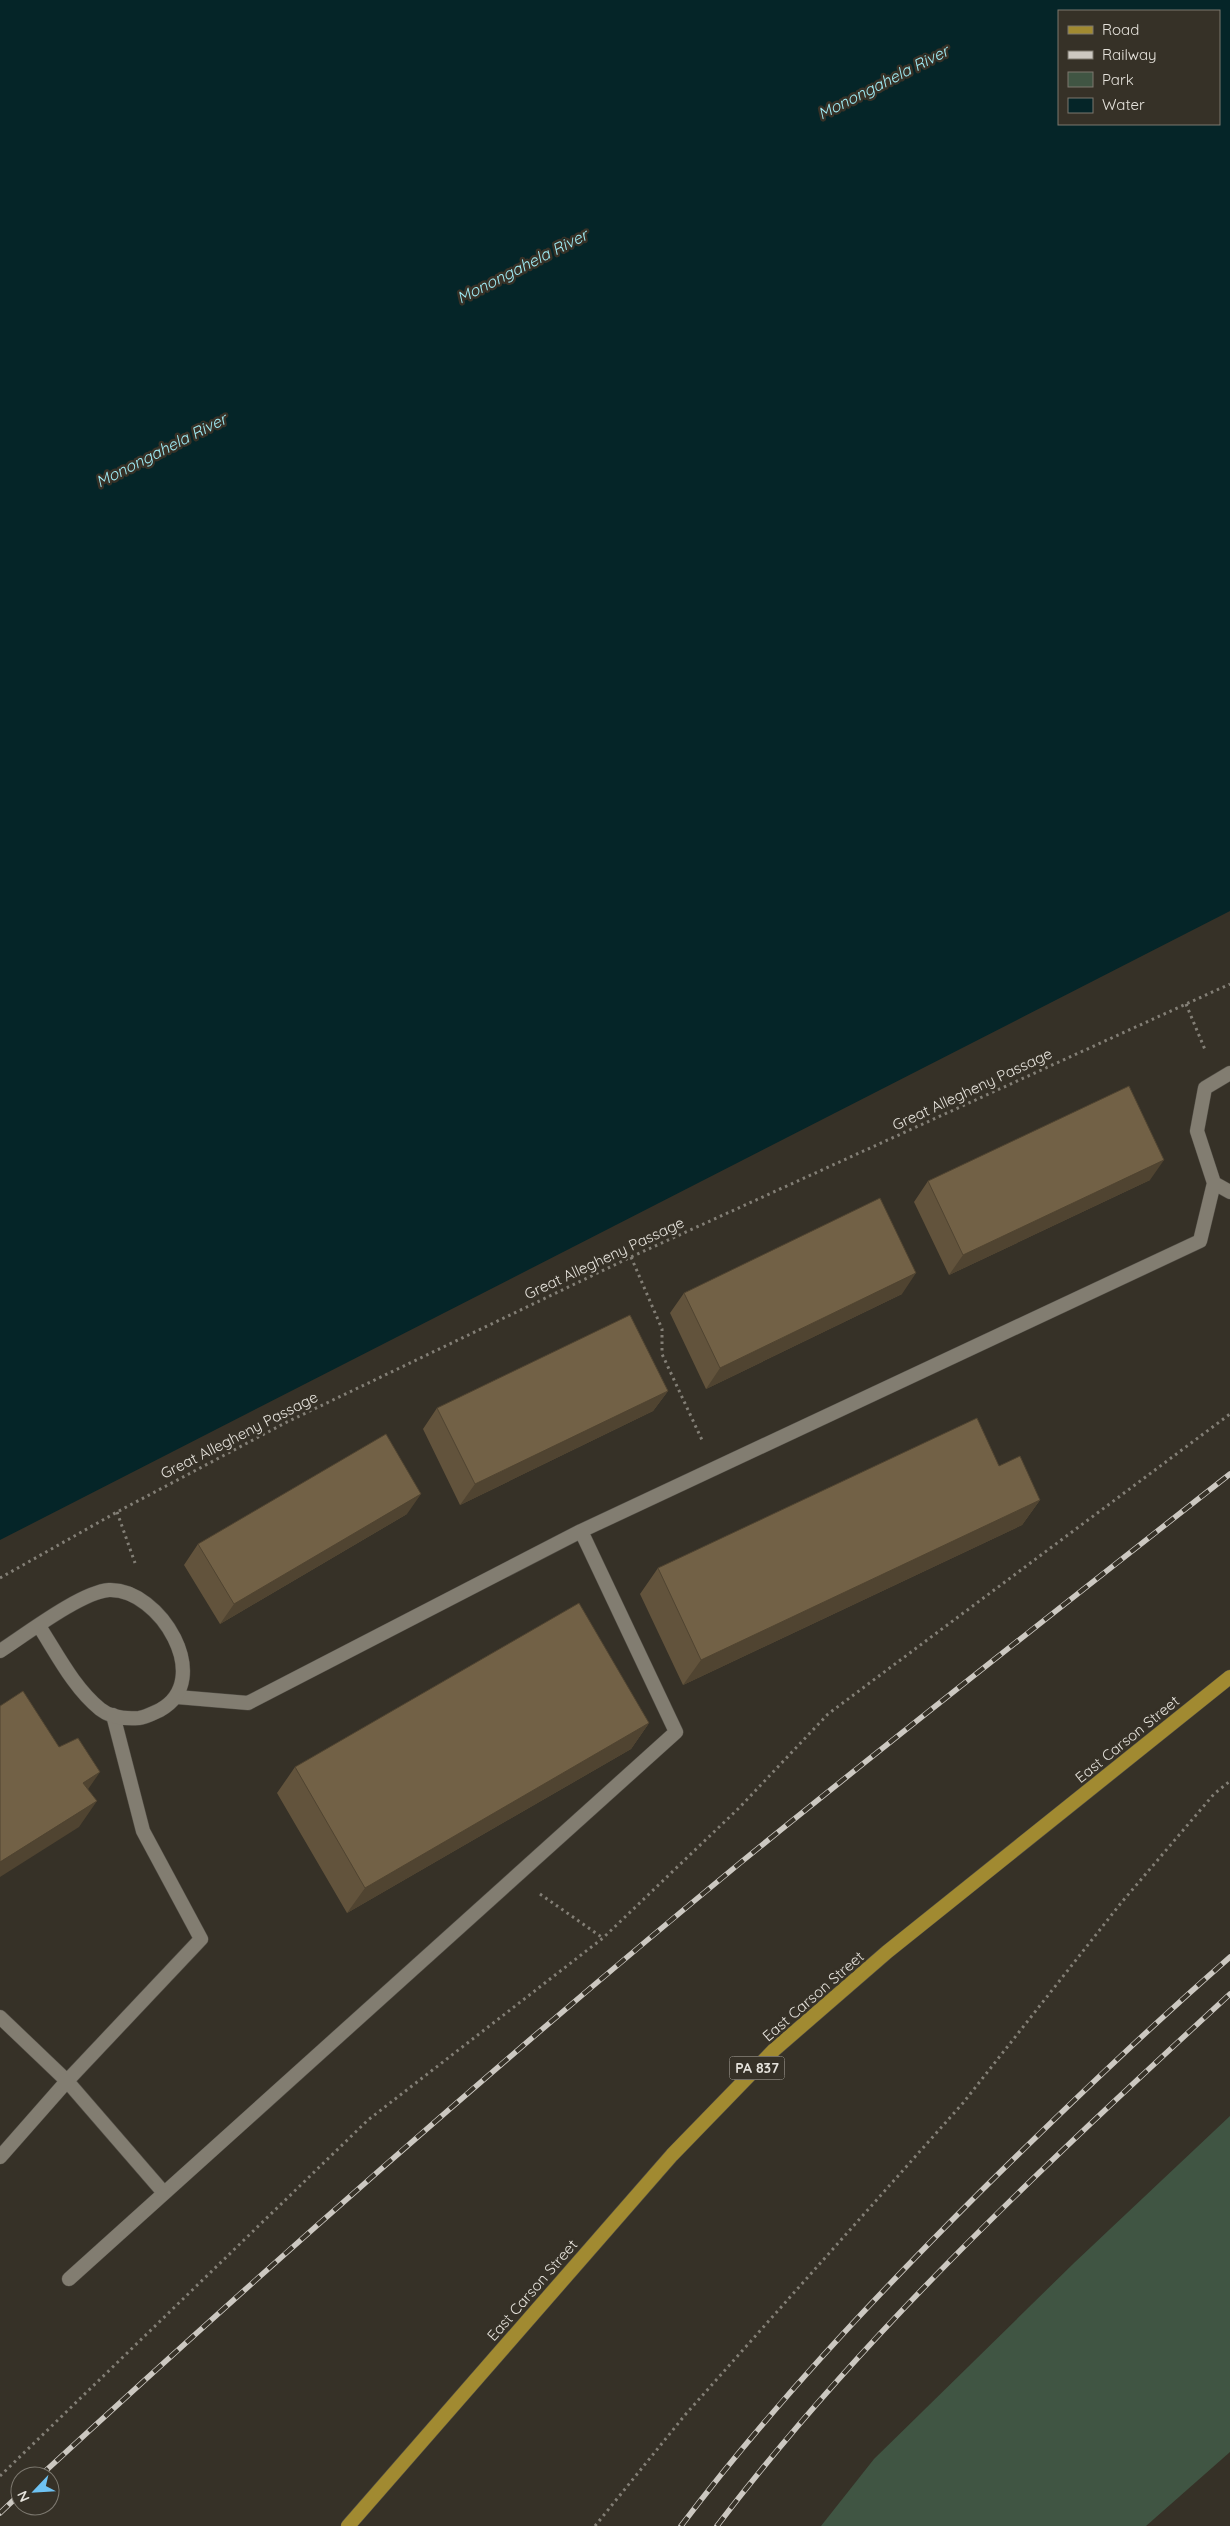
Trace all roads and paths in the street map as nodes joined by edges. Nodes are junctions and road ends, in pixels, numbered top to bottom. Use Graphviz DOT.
graph roads {
  1 [pos="1230,984"];
  2 [pos="1186,1004"];
  3 [pos="1230,1073"];
  4 [pos="1217,1080"];
  5 [pos="1214,1183"];
  6 [pos="1230,1192"];
  7 [pos="631,1257"];
  8 [pos="1230,1414"];
  9 [pos="715,1470"];
  10 [pos="117,1512"];
  11 [pos="581,1531"];
  12 [pos="0,1578"];
  13 [pos="150,1606"];
  14 [pos="40,1626"];
  15 [pos="0,1651"];
  16 [pos="1230,1678"];
  17 [pos="177,1696"];
  18 [pos="113,1715"];
  19 [pos="1230,1781"];
  20 [pos="515,1877"];
  21 [pos="603,1938"];
  22 [pos="0,2017"];
  23 [pos="67,2081"];
  24 [pos="0,2157"];
  25 [pos="164,2193"];
  26 [pos="69,2279"];
  27 [pos="0,2476"];
  28 [pos="348,2526"];
  29 [pos="595,2526"];
  1 -- 2 [label="path, Great Allegheny Passage"];
  2 -- 4 [label="path"];
  2 -- 7 [label="path, Great Allegheny Passage"];
  3 -- 4 [label="street"];
  4 -- 5 [label="street"];
  5 -- 6 [label="street"];
  5 -- 9 [label="street"];
  7 -- 9 [label="path"];
  7 -- 10 [label="path, Great Allegheny Passage"];
  8 -- 21 [label="path"];
  9 -- 11 [label="street"];
  10 -- 12 [label="path, Great Allegheny Passage"];
  10 -- 13 [label="path"];
  11 -- 17 [label="street"];
  11 -- 20 [label="street"];
  13 -- 14 [label="street"];
  13 -- 17 [label="street"];
  14 -- 15 [label="street"];
  14 -- 18 [label="street"];
  16 -- 28 [label="main road, East Carson Street / PA 837"];
  17 -- 18 [label="street"];
  18 -- 23 [label="street"];
  19 -- 29 [label="path"];
  20 -- 21 [label="path"];
  20 -- 25 [label="street"];
  21 -- 27 [label="path"];
  22 -- 23 [label="street"];
  23 -- 24 [label="street"];
  23 -- 25 [label="street"];
  25 -- 26 [label="street"];
}
